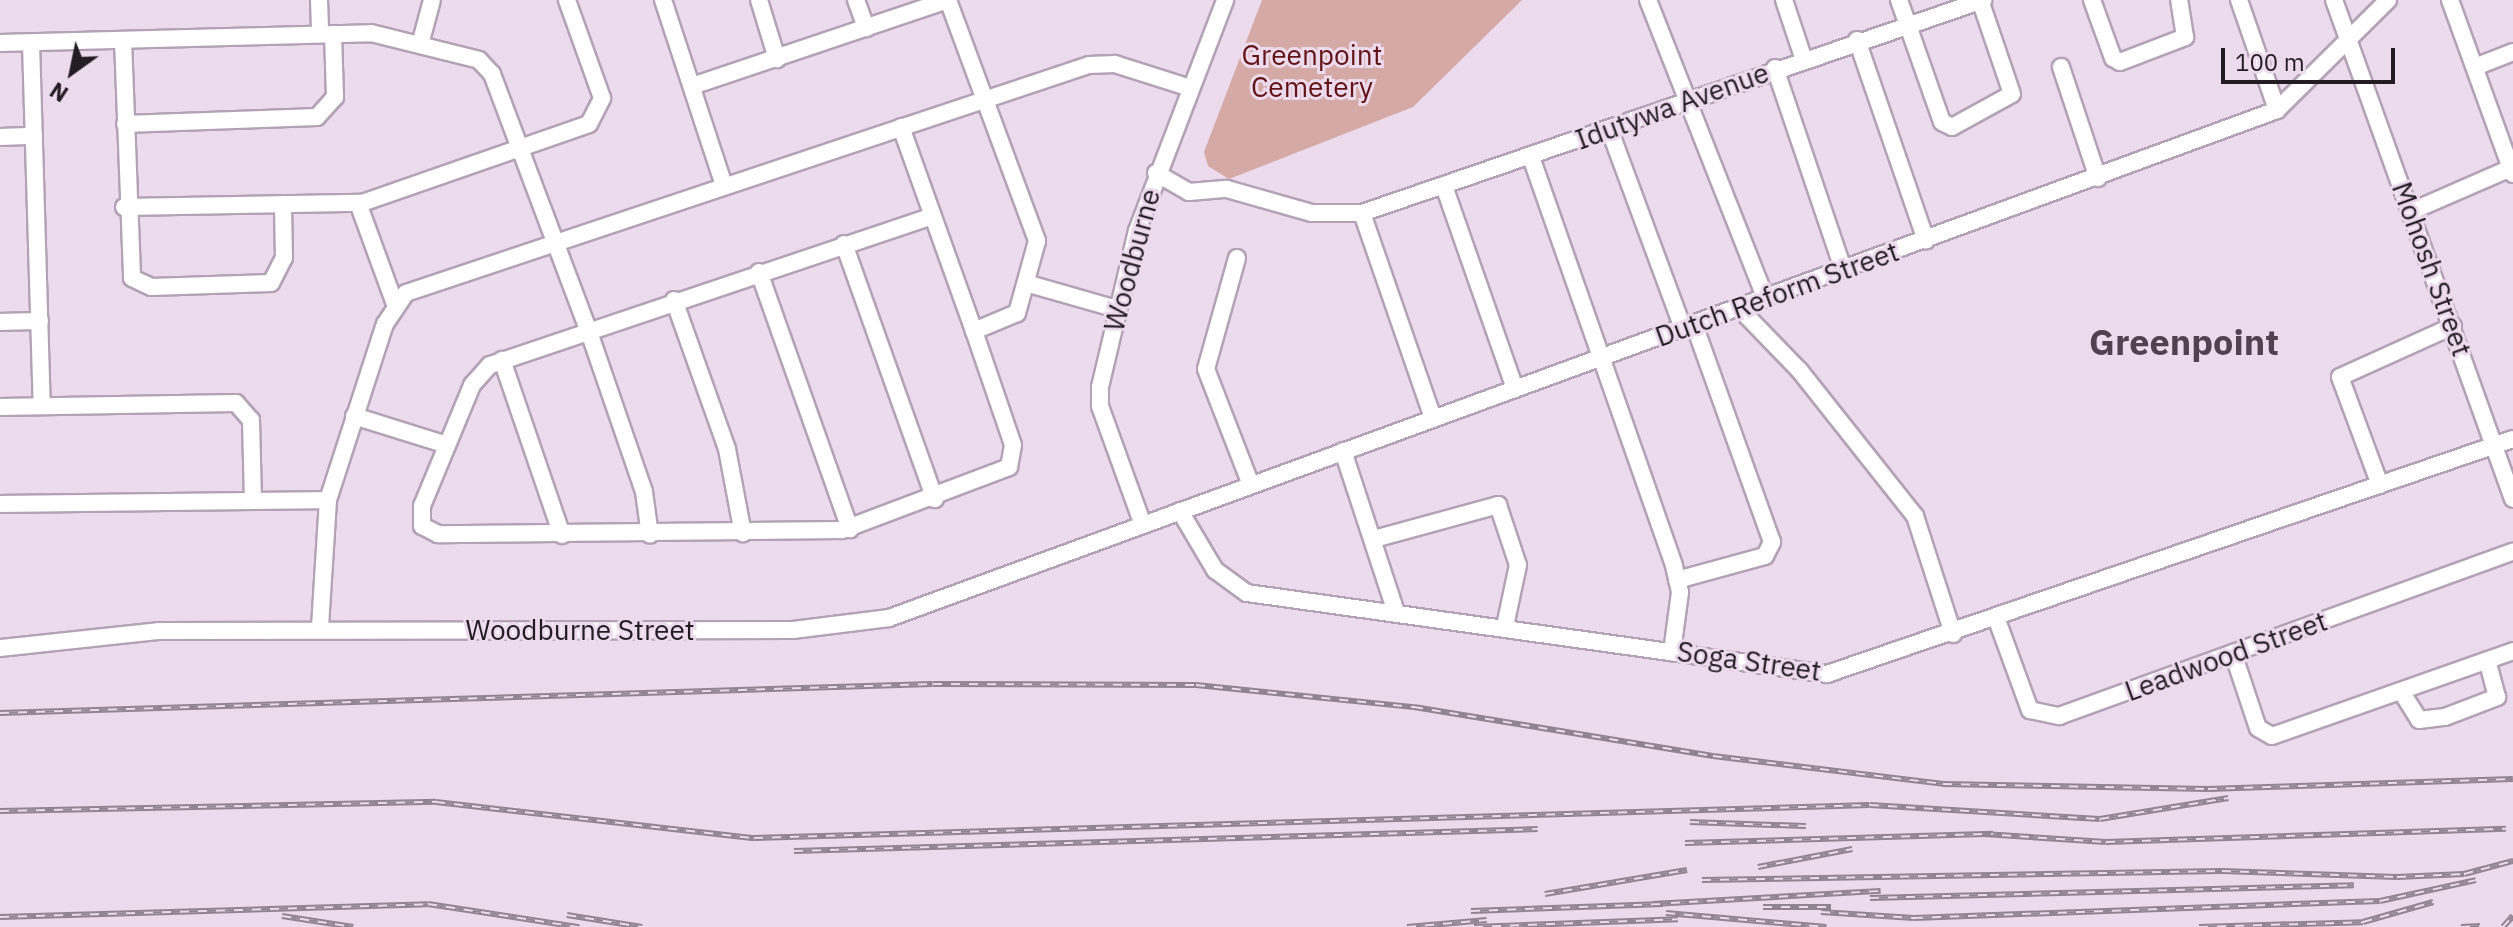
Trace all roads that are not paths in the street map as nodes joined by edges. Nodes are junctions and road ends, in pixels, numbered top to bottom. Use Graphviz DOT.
graph roads {
  1 [pos="319,0"];
  2 [pos="432,0"];
  3 [pos="567,0"];
  4 [pos="663,0"];
  5 [pos="759,0"];
  6 [pos="856,0"];
  7 [pos="948,0"];
  8 [pos="1225,0"];
  9 [pos="1784,0"];
  10 [pos="1899,0"];
  11 [pos="1981,0"];
  12 [pos="2092,0"];
  13 [pos="2179,0"];
  14 [pos="2239,0"];
  15 [pos="2334,0"];
  16 [pos="2388,0"];
  17 [pos="2450,0"];
  18 [pos="1652,1"];
  19 [pos="1908,26"];
  20 [pos="866,28"];
  21 [pos="326,34"];
  22 [pos="123,40"];
  23 [pos="1857,40"];
  24 [pos="421,41"];
  25 [pos="2349,41"];
  26 [pos="0,43"];
  27 [pos="31,43"];
  28 [pos="2513,52"];
  29 [pos="1803,57"];
  30 [pos="777,59"];
  31 [pos="2061,67"];
  32 [pos="2475,67"];
  33 [pos="1775,68"];
  34 [pos="692,86"];
  35 [pos="1190,88"];
  36 [pos="989,98"];
  37 [pos="1691,100"];
  38 [pos="2277,110"];
  39 [pos="125,124"];
  40 [pos="901,127"];
  41 [pos="1610,131"];
  42 [pos="34,136"];
  43 [pos="0,137"];
  44 [pos="519,146"];
  45 [pos="1531,157"];
  46 [pos="2512,170"];
  47 [pos="1156,173"];
  48 [pos="2098,178"];
  49 [pos="724,185"];
  50 [pos="1444,186"];
  51 [pos="358,203"];
  52 [pos="283,204"];
  53 [pos="124,207"];
  54 [pos="2412,211"];
  55 [pos="1362,213"];
  56 [pos="933,216"];
  57 [pos="555,240"];
  58 [pos="1926,240"];
  59 [pos="844,244"];
  60 [pos="1237,258"];
  61 [pos="1843,269"];
  62 [pos="759,272"];
  63 [pos="1029,284"];
  64 [pos="1766,299"];
  65 [pos="674,300"];
  66 [pos="395,304"];
  67 [pos="1739,308"];
  68 [pos="1117,309"];
  69 [pos="40,321"];
  70 [pos="0,322"];
  71 [pos="1688,326"];
  72 [pos="2453,326"];
  73 [pos="588,329"];
  74 [pos="974,331"];
  75 [pos="1600,359"];
  76 [pos="502,360"];
  77 [pos="1515,389"];
  78 [pos="42,406"];
  79 [pos="0,407"];
  80 [pos="354,416"];
  81 [pos="1433,418"];
  82 [pos="2513,439"];
  83 [pos="447,445"];
  84 [pos="2495,446"];
  85 [pos="1343,451"];
  86 [pos="1251,485"];
  87 [pos="2380,485"];
  88 [pos="935,499"];
  89 [pos="2513,499"];
  90 [pos="328,500"];
  91 [pos="253,501"];
  92 [pos="0,504"];
  93 [pos="1180,511"];
  94 [pos="1143,525"];
  95 [pos="850,529"];
  96 [pos="743,534"];
  97 [pos="562,535"];
  98 [pos="650,535"];
  99 [pos="1374,539"];
  100 [pos="2513,552"];
  101 [pos="1677,580"];
  102 [pos="1395,609"];
  103 [pos="1997,620"];
  104 [pos="1505,626"];
  105 [pos="320,627"];
  106 [pos="1953,634"];
  107 [pos="0,648"];
  108 [pos="2513,651"];
  109 [pos="1672,652"];
  110 [pos="2233,653"];
  111 [pos="2487,660"];
  112 [pos="2401,691"];
  1 -- 21 [label="street"];
  2 -- 24 [label="street"];
  3 -- 44 [label="street"];
  4 -- 34 [label="street"];
  5 -- 30 [label="street"];
  6 -- 20 [label="street"];
  7 -- 20 [label="street"];
  7 -- 36 [label="street"];
  8 -- 35 [label="street, Woodburne"];
  9 -- 29 [label="street"];
  10 -- 19 [label="street"];
  11 -- 19 [label="street, Idutywa Avenue"];
  11 -- 19 [label="street"];
  12 -- 13 [label="street"];
  14 -- 38 [label="street"];
  15 -- 25 [label="street"];
  16 -- 25 [label="street, Dutch Reform Street"];
  17 -- 32 [label="street"];
  18 -- 37 [label="street"];
  19 -- 23 [label="street, Idutywa Avenue"];
  20 -- 30 [label="street"];
  21 -- 22 [label="street"];
  21 -- 24 [label="street"];
  21 -- 39 [label="street"];
  22 -- 27 [label="street"];
  22 -- 39 [label="street"];
  23 -- 29 [label="street, Idutywa Avenue"];
  23 -- 58 [label="street"];
  24 -- 44 [label="street"];
  25 -- 38 [label="street, Dutch Reform Street"];
  25 -- 54 [label="street, Mohosh Street"];
  26 -- 27 [label="street"];
  27 -- 42 [label="street"];
  28 -- 32 [label="street"];
  29 -- 33 [label="street, Idutywa Avenue"];
  30 -- 34 [label="street"];
  31 -- 48 [label="street"];
  32 -- 46 [label="street"];
  33 -- 37 [label="street, Idutywa Avenue"];
  33 -- 61 [label="street"];
  34 -- 49 [label="street"];
  35 -- 36 [label="street"];
  35 -- 47 [label="street, Woodburne"];
  36 -- 40 [label="street"];
  36 -- 63 [label="street"];
  37 -- 41 [label="street, Idutywa Avenue"];
  37 -- 64 [label="street"];
  38 -- 48 [label="street, Dutch Reform Street"];
  39 -- 53 [label="street"];
  40 -- 49 [label="street"];
  40 -- 56 [label="street"];
  41 -- 45 [label="street, Idutywa Avenue"];
  41 -- 71 [label="street"];
  42 -- 43 [label="street"];
  42 -- 69 [label="street"];
  44 -- 51 [label="street"];
  44 -- 57 [label="street"];
  45 -- 50 [label="street, Idutywa Avenue"];
  45 -- 75 [label="street"];
  46 -- 54 [label="street"];
  47 -- 55 [label="street, Idutywa Avenue"];
  47 -- 68 [label="street, Woodburne"];
  48 -- 58 [label="street, Dutch Reform Street"];
  49 -- 57 [label="street"];
  50 -- 55 [label="street, Idutywa Avenue"];
  50 -- 77 [label="street"];
  51 -- 52 [label="street"];
  51 -- 66 [label="street"];
  52 -- 53 [label="street"];
  52 -- 53 [label="street"];
  54 -- 72 [label="street, Mohosh Street"];
  55 -- 81 [label="street"];
  56 -- 59 [label="street"];
  56 -- 74 [label="street"];
  57 -- 66 [label="street"];
  57 -- 73 [label="street"];
  58 -- 61 [label="street, Dutch Reform Street"];
  59 -- 62 [label="street"];
  59 -- 88 [label="street"];
  60 -- 86 [label="street"];
  61 -- 64 [label="street, Dutch Reform Street"];
  62 -- 65 [label="street"];
  62 -- 95 [label="street"];
  63 -- 68 [label="street"];
  63 -- 74 [label="street"];
  64 -- 67 [label="street, Dutch Reform Street"];
  65 -- 73 [label="street"];
  65 -- 96 [label="street"];
  66 -- 80 [label="street"];
  67 -- 71 [label="street, Dutch Reform Street"];
  67 -- 106 [label="street"];
  68 -- 94 [label="street, Woodburne"];
  69 -- 70 [label="street"];
  69 -- 78 [label="street"];
  71 -- 75 [label="street, Dutch Reform Street"];
  71 -- 101 [label="street"];
  72 -- 84 [label="street, Mohosh Street"];
  72 -- 87 [label="street"];
  73 -- 76 [label="street"];
  73 -- 98 [label="street"];
  74 -- 88 [label="street"];
  75 -- 77 [label="street, Dutch Reform Street"];
  75 -- 101 [label="street"];
  76 -- 83 [label="street"];
  76 -- 97 [label="street"];
  77 -- 81 [label="street, Dutch Reform Street"];
  78 -- 79 [label="street"];
  78 -- 91 [label="street"];
  80 -- 83 [label="street"];
  80 -- 90 [label="street"];
  81 -- 85 [label="street, Dutch Reform Street"];
  82 -- 84 [label="street, Soga Street"];
  83 -- 97 [label="street"];
  84 -- 87 [label="street, Soga Street"];
  84 -- 89 [label="street, Mohosh Street"];
  85 -- 86 [label="street, Dutch Reform Street"];
  85 -- 99 [label="street"];
  86 -- 93 [label="street, Dutch Reform Street"];
  87 -- 103 [label="street, Soga Street"];
  88 -- 95 [label="street"];
  90 -- 91 [label="street"];
  90 -- 105 [label="street"];
  91 -- 92 [label="street"];
  93 -- 94 [label="street, Dutch Reform Street"];
  93 -- 102 [label="street, Soga Street"];
  94 -- 105 [label="street, Woodburne Street"];
  95 -- 96 [label="street"];
  96 -- 98 [label="street"];
  97 -- 98 [label="street"];
  99 -- 102 [label="street"];
  99 -- 104 [label="street"];
  100 -- 110 [label="street, Leadwood Street"];
  101 -- 109 [label="street"];
  102 -- 104 [label="street, Soga Street"];
  103 -- 106 [label="street, Soga Street"];
  103 -- 110 [label="street, Leadwood Street"];
  104 -- 109 [label="street, Soga Street"];
  105 -- 107 [label="street, Woodburne Street"];
  106 -- 109 [label="street, Soga Street"];
  108 -- 111 [label="street"];
  110 -- 112 [label="street"];
  111 -- 112 [label="street"];
  111 -- 112 [label="street"];
}
